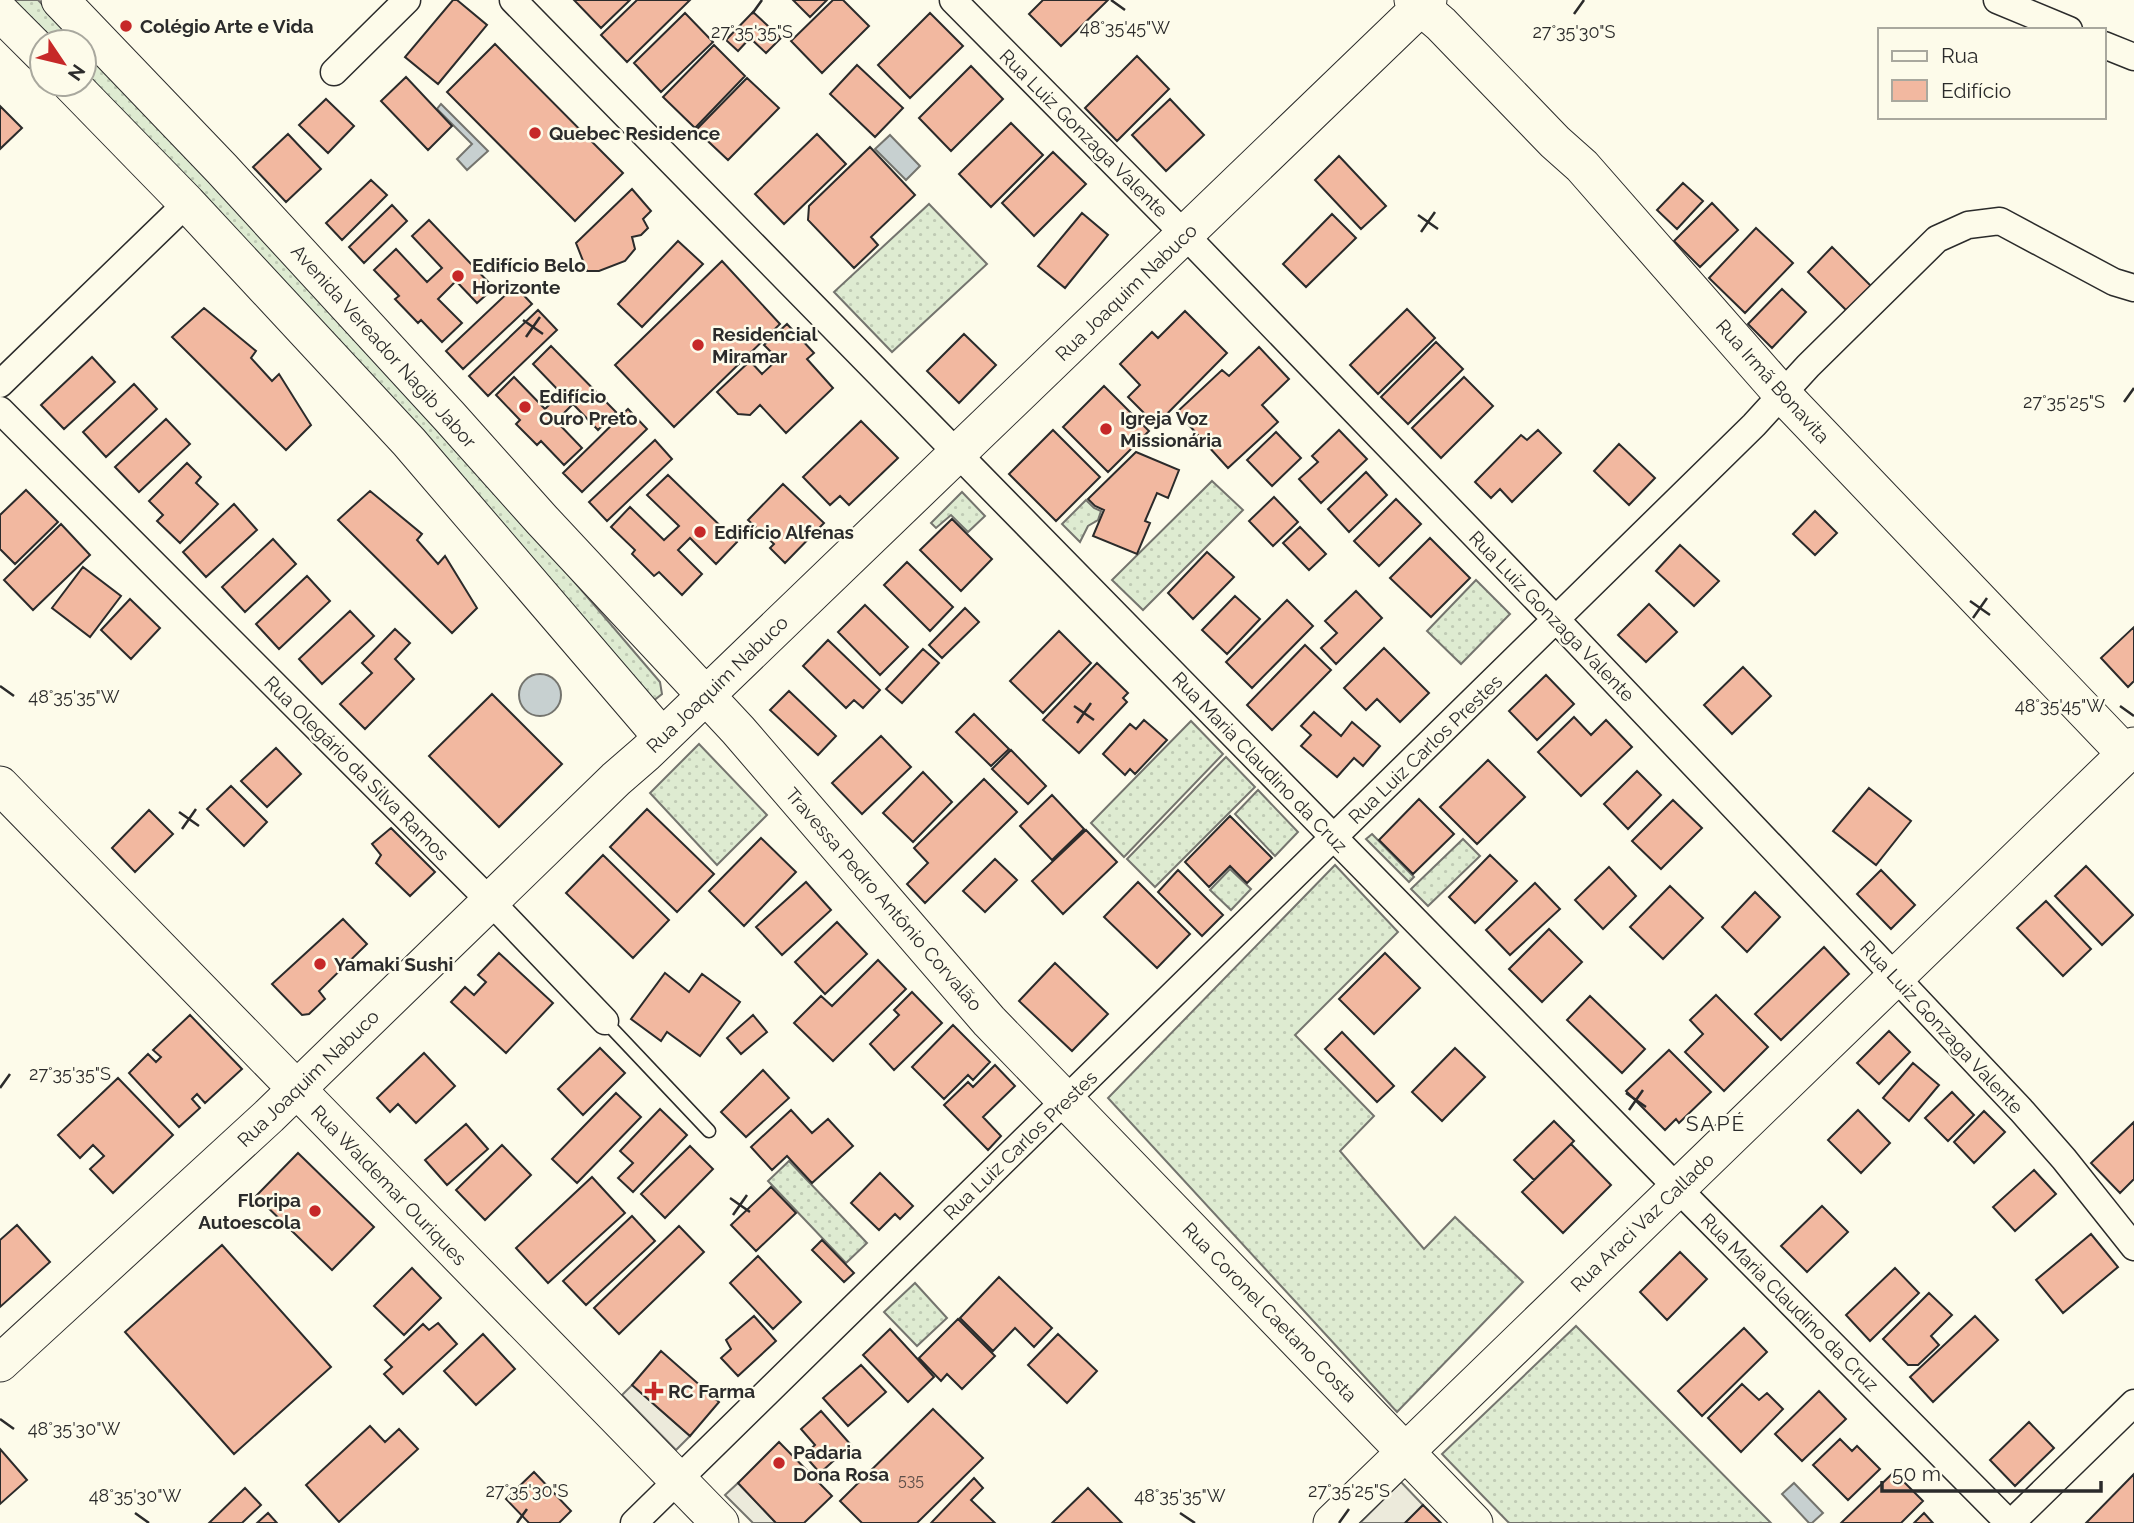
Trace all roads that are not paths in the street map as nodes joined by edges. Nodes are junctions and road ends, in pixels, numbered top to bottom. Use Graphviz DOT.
graph roads {
  1 [pos="60,0"];
  2 [pos="407,0"];
  3 [pos="513,0"];
  4 [pos="953,0"];
  5 [pos="1997,0"];
  6 [pos="1420,2"];
  7 [pos="0,12"];
  8 [pos="2064,28"];
  9 [pos="28,40"];
  10 [pos="2106,46"];
  11 [pos="2134,57"];
  12 [pos="334,72"];
  13 [pos="85,98"];
  14 [pos="222,169"];
  15 [pos="187,203"];
  16 [pos="1185,235"];
  17 [pos="2124,285"];
  18 [pos="2134,308"];
  19 [pos="0,384"];
  20 [pos="1782,394"];
  21 [pos="0,410"];
  22 [pos="957,454"];
  23 [pos="542,520"];
  24 [pos="507,555"];
  25 [pos="1556,620"];
  26 [pos="705,695"];
  27 [pos="662,737"];
  28 [pos="2131,754"];
  29 [pos="0,785"];
  30 [pos="1334,838"];
  31 [pos="491,902"];
  32 [pos="1896,977"];
  33 [pos="605,1021"];
  34 [pos="296,1090"];
  35 [pos="1066,1100"];
  36 [pos="709,1130"];
  37 [pos="1678,1188"];
  38 [pos="2134,1247"];
  39 [pos="0,1363"];
  40 [pos="2134,1402"];
  41 [pos="1405,1453"];
  42 [pos="677,1480"];
  43 [pos="634,1523"];
  44 [pos="720,1523"];
  45 [pos="1332,1523"];
  46 [pos="1474,1523"];
  47 [pos="2010,1523"];
  1 -- 14 [label="main road, Avenida Vereador Nagib Jabor"];
  2 -- 12 [label="street"];
  3 -- 22 [label="street, Rua Maria Claudino da Cruz"];
  4 -- 16 [label="street, Rua Luiz Gonzaga Valente"];
  5 -- 8 [label="street"];
  6 -- 16 [label="main road, Rua Joaquim Nabuco"];
  6 -- 20 [label="main road, Rua Irmã Bonavita"];
  7 -- 9 [label="main road"];
  10 -- 11 [label="street"];
  13 -- 15 [label="main road"];
  14 -- 15 [label="main road"];
  14 -- 23 [label="main road, Avenida Vereador Nagib Jabor"];
  15 -- 19 [label="street"];
  15 -- 24 [label="main road"];
  16 -- 22 [label="main road, Rua Joaquim Nabuco"];
  16 -- 25 [label="street, Rua Luiz Gonzaga Valente"];
  17 -- 18 [label="street"];
  17 -- 20 [label="street, Rua Luiz Carlos Prestes"];
  20 -- 25 [label="street, Rua Luiz Carlos Prestes"];
  20 -- 28 [label="main road, Rua Irmã Bonavita"];
  21 -- 31 [label="street, Rua Olegário da Silva Ramos"];
  22 -- 26 [label="main road, Rua Joaquim Nabuco"];
  22 -- 30 [label="street, Rua Maria Claudino da Cruz"];
  23 -- 24 [label="main road"];
  23 -- 26 [label="main road, Avenida Vereador Nagib Jabor"];
  24 -- 27 [label="main road"];
  25 -- 30 [label="street, Rua Luiz Carlos Prestes"];
  25 -- 32 [label="street, Rua Luiz Gonzaga Valente"];
  26 -- 27 [label="main road, Rua Joaquim Nabuco"];
  26 -- 35 [label="main road, Travessa Pedro Antônio Corvalão"];
  27 -- 31 [label="main road, Rua Joaquim Nabuco"];
  28 -- 32 [label="main road, Rua Araci Vaz Callado"];
  29 -- 34 [label="main road, Rua Waldemar Ouriques"];
  30 -- 35 [label="street, Rua Luiz Carlos Prestes"];
  30 -- 37 [label="street, Rua Maria Claudino da Cruz"];
  31 -- 33 [label="street, Rua Olegário da Silva Ramos"];
  31 -- 34 [label="main road, Rua Joaquim Nabuco"];
  32 -- 37 [label="main road, Rua Araci Vaz Callado"];
  32 -- 38 [label="street, Rua Luiz Gonzaga Valente"];
  33 -- 36 [label="lane, Rua Olegário da Silva Ramos"];
  34 -- 39 [label="main road, Rua Joaquim Nabuco"];
  34 -- 42 [label="main road, Rua Waldemar Ouriques"];
  35 -- 41 [label="main road, Rua Coronel Caetano Costa"];
  35 -- 42 [label="street, Rua Luiz Carlos Prestes"];
  37 -- 41 [label="main road, Rua Araci Vaz Callado"];
  37 -- 47 [label="street, Rua Maria Claudino da Cruz"];
  40 -- 47 [label="street"];
  41 -- 45 [label="main road, Rua Araci Vaz Callado"];
  41 -- 46 [label="main road, Rua Coronel Caetano Costa"];
  42 -- 43 [label="street, Rua Luiz Carlos Prestes"];
  42 -- 44 [label="main road, Rua Waldemar Ouriques"];
}
